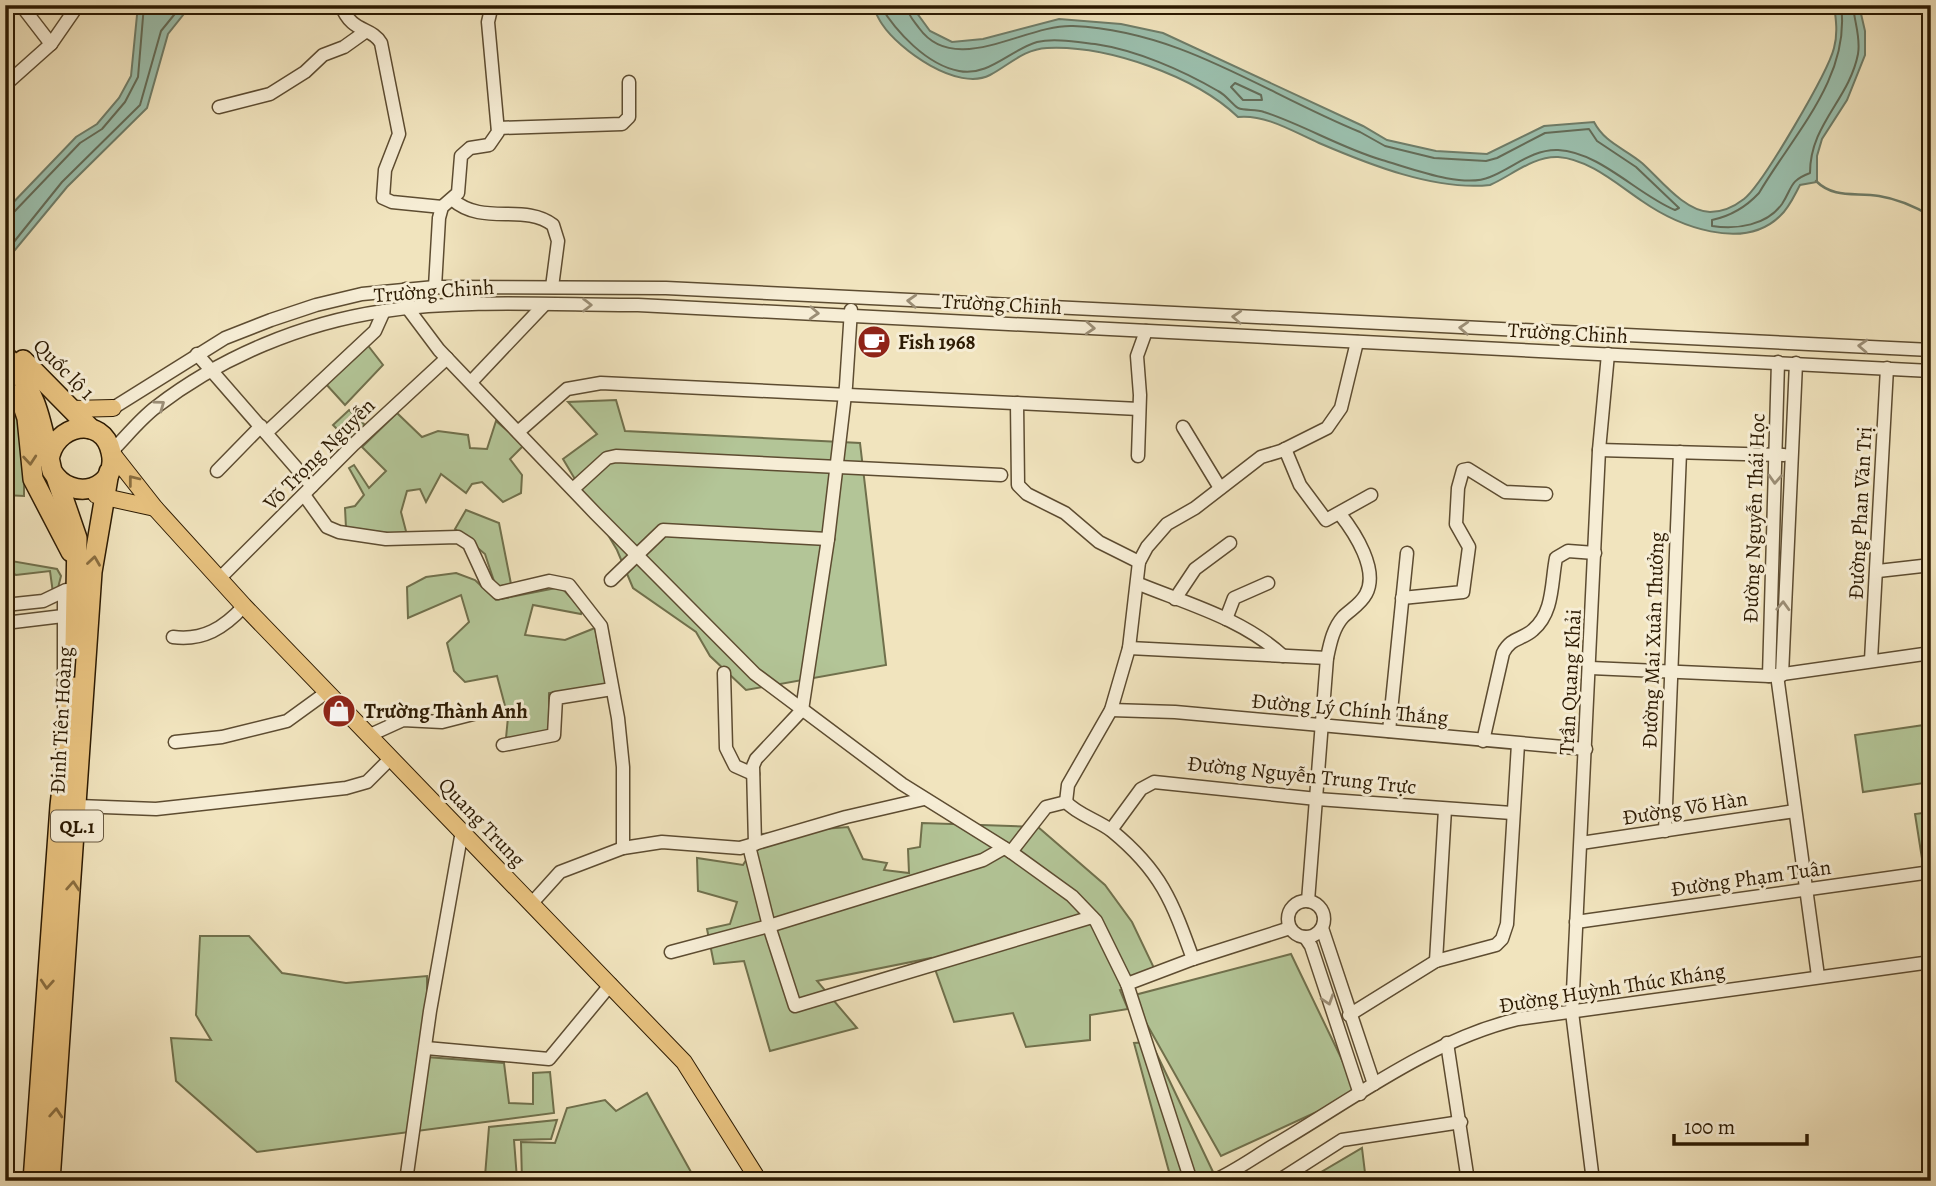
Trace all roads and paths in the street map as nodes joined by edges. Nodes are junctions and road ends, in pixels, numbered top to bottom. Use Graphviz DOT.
graph roads {
  1 [pos="21,5"];
  2 [pos="78,5"];
  3 [pos="341,5"];
  4 [pos="492,5"];
  5 [pos="365,32"];
  6 [pos="51,44"];
  7 [pos="629,82"];
  8 [pos="6,83"];
  9 [pos="219,107"];
  10 [pos="498,128"];
  11 [pos="448,204"];
  12 [pos="435,286"];
  13 [pos="552,287"];
  14 [pos="406,289"];
  15 [pos="852,298"];
  16 [pos="544,305"];
  17 [pos="409,310"];
  18 [pos="384,311"];
  19 [pos="1140,313"];
  20 [pos="851,315"];
  21 [pos="1143,331"];
  22 [pos="1602,335"];
  23 [pos="5,342"];
  24 [pos="1357,342"];
  25 [pos="1931,349"];
  26 [pos="197,354"];
  27 [pos="1604,354"];
  28 [pos="5,355"];
  29 [pos="447,358"];
  30 [pos="1778,362"];
  31 [pos="1796,363"];
  32 [pos="1887,368"];
  33 [pos="209,371"];
  34 [pos="1931,371"];
  35 [pos="7,378"];
  36 [pos="471,382"];
  37 [pos="845,396"];
  38 [pos="1017,403"];
  39 [pos="113,408"];
  40 [pos="71,409"];
  41 [pos="1139,409"];
  42 [pos="1183,427"];
  43 [pos="91,429"];
  44 [pos="264,429"];
  45 [pos="518,432"];
  46 [pos="1285,449"];
  47 [pos="1600,450"];
  48 [pos="111,452"];
  49 [pos="1680,452"];
  50 [pos="1777,455"];
  51 [pos="1138,456"];
  52 [pos="1790,456"];
  53 [pos="49,461"];
  54 [pos="836,467"];
  55 [pos="217,471"];
  56 [pos="109,472"];
  57 [pos="1001,475"];
  58 [pos="57,480"];
  59 [pos="1220,488"];
  60 [pos="573,489"];
  61 [pos="74,490"];
  62 [pos="308,491"];
  63 [pos="1545,494"];
  64 [pos="1371,495"];
  65 [pos="104,497"];
  66 [pos="155,508"];
  67 [pos="1340,514"];
  68 [pos="828,539"];
  69 [pos="1230,542"];
  70 [pos="1595,552"];
  71 [pos="1407,553"];
  72 [pos="637,554"];
  73 [pos="1139,562"];
  74 [pos="1931,565"];
  75 [pos="1878,570"];
  76 [pos="77,576"];
  77 [pos="219,579"];
  78 [pos="611,580"];
  79 [pos="1268,583"];
  80 [pos="1139,584"];
  81 [pos="64,592"];
  82 [pos="1175,598"];
  83 [pos="1402,598"];
  84 [pos="5,605"];
  85 [pos="244,606"];
  86 [pos="62,611"];
  87 [pos="5,614"];
  88 [pos="1226,618"];
  89 [pos="5,623"];
  90 [pos="173,637"];
  91 [pos="1129,648"];
  92 [pos="1931,653"];
  93 [pos="1283,656"];
  94 [pos="1327,657"];
  95 [pos="1871,660"];
  96 [pos="1591,668"];
  97 [pos="1671,671"];
  98 [pos="724,673"];
  99 [pos="1776,675"];
  100 [pos="612,688"];
  101 [pos="327,692"];
  102 [pos="802,710"];
  103 [pos="1111,710"];
  104 [pos="481,712"];
  105 [pos="1323,725"];
  106 [pos="1389,731"];
  107 [pos="68,736"];
  108 [pos="370,736"];
  109 [pos="1483,741"];
  110 [pos="175,742"];
  111 [pos="1518,744"];
  112 [pos="503,745"];
  113 [pos="1586,749"];
  114 [pos="391,758"];
  115 [pos="753,774"];
  116 [pos="924,799"];
  117 [pos="1317,799"];
  118 [pos="1066,802"];
  119 [pos="78,806"];
  120 [pos="1445,808"];
  121 [pos="1795,811"];
  122 [pos="1512,813"];
  123 [pos="1111,830"];
  124 [pos="462,831"];
  125 [pos="1665,831"];
  126 [pos="1581,843"];
  127 [pos="752,845"];
  128 [pos="623,848"];
  129 [pos="1008,850"];
  130 [pos="1931,872"];
  131 [pos="1806,890"];
  132 [pos="1308,901"];
  133 [pos="532,903"];
  134 [pos="1092,916"];
  135 [pos="1576,922"];
  136 [pos="769,926"];
  137 [pos="1290,928"];
  138 [pos="1322,928"];
  139 [pos="1305,937"];
  140 [pos="671,952"];
  141 [pos="1193,959"];
  142 [pos="1436,961"];
  143 [pos="1931,961"];
  144 [pos="1818,976"];
  145 [pos="611,984"];
  146 [pos="1127,984"];
  147 [pos="1572,1012"];
  148 [pos="1349,1015"];
  149 [pos="1447,1043"];
  150 [pos="426,1048"];
  151 [pos="1374,1084"];
  152 [pos="1360,1094"];
  153 [pos="1461,1122"];
  154 [pos="33,1181"];
  155 [pos="50,1181"];
  156 [pos="407,1181"];
  157 [pos="759,1181"];
  158 [pos="1191,1181"];
  159 [pos="1213,1181"];
  160 [pos="1278,1181"];
  161 [pos="1468,1181"];
  162 [pos="1593,1181"];
  1 -- 6 [label="street"];
  2 -- 6 [label="street"];
  3 -- 5 [label="street"];
  4 -- 10 [label="street"];
  5 -- 9 [label="street"];
  5 -- 11 [label="street"];
  6 -- 8 [label="street"];
  7 -- 10 [label="street"];
  10 -- 11 [label="street"];
  11 -- 12 [label="street"];
  11 -- 13 [label="street"];
  12 -- 13 [label="street, Trường Chinh"];
  12 -- 14 [label="street, Trường Chinh"];
  13 -- 15 [label="street, Trường Chinh"];
  14 -- 17 [label="street"];
  14 -- 26 [label="street, Trường Chinh"];
  19 -- 15 [label="street, Trường Chinh, one-way"];
  15 -- 20 [label="street"];
  16 -- 17 [label="street, Trường Chinh"];
  16 -- 20 [label="street, Trường Chinh, one-way"];
  16 -- 36 [label="street"];
  17 -- 18 [label="street, Trường Chinh"];
  17 -- 29 [label="street"];
  18 -- 33 [label="street, Trường Chinh"];
  18 -- 44 [label="street"];
  19 -- 21 [label="street"];
  22 -- 19 [label="street, Trường Chinh, one-way"];
  20 -- 21 [label="street, Trường Chinh, one-way"];
  20 -- 37 [label="street"];
  21 -- 24 [label="street, Trường Chinh"];
  21 -- 41 [label="street"];
  25 -- 22 [label="street, Trường Chinh, one-way"];
  22 -- 27 [label="street, Trần Quang Khải"];
  23 -- 40 [label="highway, Quốc lộ 1"];
  24 -- 27 [label="street, Trường Chinh"];
  24 -- 46 [label="street"];
  26 -- 33 [label="street"];
  26 -- 39 [label="street, Trường Chinh"];
  27 -- 30 [label="street, Trường Chinh"];
  27 -- 47 [label="street, Trần Quang Khải"];
  28 -- 53 [label="highway, Quốc lộ 1 / QL.1"];
  29 -- 36 [label="street"];
  29 -- 62 [label="street, Võ Trọng Nguyễn"];
  30 -- 31 [label="street, Trường Chinh"];
  30 -- 50 [label="street, Đường Nguyễn Thái Học"];
  31 -- 32 [label="street, Trường Chinh"];
  31 -- 52 [label="street, Đường Nguyễn Thái Học"];
  32 -- 34 [label="street, Trường Chinh"];
  32 -- 75 [label="street, Đường Phan Văn Trị"];
  33 -- 44 [label="street"];
  48 -- 33 [label="street, Trường Chinh, one-way"];
  35 -- 76 [label="highway, one-way"];
  36 -- 45 [label="street"];
  37 -- 38 [label="street"];
  37 -- 45 [label="street"];
  37 -- 54 [label="street"];
  38 -- 41 [label="street"];
  38 -- 73 [label="street"];
  39 -- 40 [label="main road"];
  39 -- 43 [label="main road"];
  40 -- 43 [label="highway, Quốc lộ 1"];
  41 -- 51 [label="street"];
  42 -- 59 [label="street"];
  43 -- 48 [label="highway"];
  43 -- 53 [label="highway"];
  44 -- 55 [label="street"];
  44 -- 62 [label="street"];
  45 -- 60 [label="street"];
  46 -- 59 [label="street"];
  46 -- 67 [label="street"];
  47 -- 49 [label="street"];
  47 -- 70 [label="street, Trần Quang Khải"];
  48 -- 56 [label="highway, QL.1"];
  66 -- 48 [label="main road, Quang Trung, one-way"];
  49 -- 50 [label="street"];
  49 -- 97 [label="street, Đường Mai Xuân Thưởng"];
  50 -- 52 [label="street"];
  50 -- 99 [label="street, Đường Nguyễn Thái Học, one-way"];
  99 -- 52 [label="street, Đường Nguyễn Thái Học, one-way"];
  53 -- 58 [label="highway, QL.1"];
  54 -- 57 [label="street"];
  54 -- 60 [label="street"];
  54 -- 68 [label="street"];
  56 -- 61 [label="highway"];
  56 -- 65 [label="highway, Đinh Tiên Hoàng / QL.1"];
  58 -- 61 [label="highway"];
  58 -- 76 [label="highway, Đinh Tiên Hoàng / QL.1"];
  59 -- 73 [label="street"];
  60 -- 72 [label="street"];
  61 -- 65 [label="main road"];
  62 -- 77 [label="street, Võ Trọng Nguyễn"];
  62 -- 100 [label="street"];
  63 -- 83 [label="street"];
  64 -- 67 [label="street"];
  65 -- 66 [label="main road"];
  119 -- 65 [label="highway, Đinh Tiên Hoàng / QL.1, one-way"];
  66 -- 77 [label="main road, Quang Trung"];
  67 -- 94 [label="street"];
  68 -- 72 [label="street"];
  68 -- 102 [label="street"];
  69 -- 82 [label="street"];
  70 -- 96 [label="street, Trần Quang Khải"];
  70 -- 109 [label="street"];
  71 -- 83 [label="street"];
  72 -- 78 [label="street"];
  72 -- 102 [label="street"];
  73 -- 80 [label="street"];
  74 -- 75 [label="street"];
  75 -- 95 [label="street, Đường Phan Văn Trị"];
  76 -- 81 [label="street"];
  76 -- 107 [label="highway, Đinh Tiên Hoàng / QL.1"];
  77 -- 85 [label="main road, Quang Trung"];
  79 -- 88 [label="street"];
  80 -- 82 [label="street"];
  80 -- 91 [label="street"];
  81 -- 84 [label="street"];
  81 -- 86 [label="street"];
  82 -- 88 [label="street"];
  83 -- 106 [label="street"];
  85 -- 90 [label="street"];
  85 -- 101 [label="main road, Quang Trung"];
  86 -- 87 [label="street"];
  86 -- 89 [label="street"];
  86 -- 107 [label="street"];
  88 -- 93 [label="street"];
  91 -- 93 [label="street"];
  91 -- 103 [label="street"];
  92 -- 95 [label="street"];
  93 -- 94 [label="street"];
  94 -- 105 [label="street"];
  95 -- 99 [label="street"];
  96 -- 97 [label="street"];
  96 -- 113 [label="street, Trần Quang Khải"];
  97 -- 99 [label="street"];
  97 -- 125 [label="street, Đường Mai Xuân Thưởng"];
  98 -- 115 [label="street"];
  99 -- 121 [label="street, Đường Nguyễn Thái Học"];
  100 -- 112 [label="street"];
  100 -- 128 [label="street"];
  101 -- 108 [label="main road, Quang Trung"];
  101 -- 110 [label="street"];
  102 -- 115 [label="street"];
  102 -- 116 [label="street"];
  103 -- 105 [label="street, Đường Lý Chính Thắng"];
  103 -- 118 [label="street"];
  104 -- 108 [label="street"];
  105 -- 106 [label="street, Đường Lý Chính Thắng"];
  105 -- 117 [label="street"];
  106 -- 109 [label="street, Đường Lý Chính Thắng"];
  107 -- 154 [label="highway, Đinh Tiên Hoàng / QL.1, one-way"];
  108 -- 114 [label="main road, Quang Trung"];
  109 -- 111 [label="street, Đường Lý Chính Thắng"];
  111 -- 113 [label="street, Đường Lý Chính Thắng"];
  111 -- 122 [label="street"];
  113 -- 126 [label="street, Trần Quang Khải"];
  114 -- 119 [label="street"];
  114 -- 124 [label="main road, Quang Trung"];
  115 -- 127 [label="street"];
  116 -- 127 [label="street"];
  116 -- 129 [label="street"];
  117 -- 120 [label="street, Đường Nguyễn Trung Trực"];
  117 -- 123 [label="street, Đường Nguyễn Trung Trực"];
  117 -- 132 [label="street"];
  118 -- 123 [label="street"];
  118 -- 129 [label="street"];
  155 -- 119 [label="highway, Đinh Tiên Hoàng / QL.1, one-way"];
  120 -- 122 [label="street, Đường Nguyễn Trung Trực"];
  120 -- 142 [label="street"];
  121 -- 125 [label="street, Đường Võ Hàn"];
  121 -- 131 [label="street, Đường Nguyễn Thái Học"];
  122 -- 142 [label="street"];
  123 -- 141 [label="street"];
  124 -- 133 [label="main road, Quang Trung"];
  124 -- 150 [label="street"];
  125 -- 126 [label="street, Đường Võ Hàn"];
  126 -- 135 [label="street, Trần Quang Khải"];
  127 -- 128 [label="street"];
  127 -- 136 [label="street"];
  128 -- 133 [label="street"];
  129 -- 134 [label="street"];
  129 -- 136 [label="street"];
  130 -- 131 [label="street, Đường Phạm Tuân"];
  131 -- 135 [label="street, Đường Phạm Tuân"];
  131 -- 144 [label="street, Đường Nguyễn Thái Học"];
  132 -- 137 [label="street"];
  132 -- 138 [label="street"];
  133 -- 145 [label="main road, Quang Trung"];
  134 -- 136 [label="street"];
  134 -- 146 [label="street"];
  135 -- 147 [label="street, Trần Quang Khải"];
  136 -- 140 [label="street"];
  137 -- 139 [label="street"];
  137 -- 141 [label="street"];
  138 -- 139 [label="street"];
  138 -- 148 [label="street"];
  139 -- 152 [label="street, one-way"];
  141 -- 146 [label="street"];
  142 -- 148 [label="street"];
  143 -- 144 [label="street, Đường Huỳnh Thúc Kháng"];
  144 -- 147 [label="street, Đường Huỳnh Thúc Kháng"];
  145 -- 150 [label="street"];
  145 -- 157 [label="main road, Quang Trung"];
  146 -- 158 [label="street"];
  147 -- 149 [label="street, Đường Huỳnh Thúc Kháng"];
  147 -- 162 [label="street, Trần Quang Khải"];
  148 -- 151 [label="street"];
  149 -- 151 [label="street, Đường Huỳnh Thúc Kháng"];
  149 -- 153 [label="street"];
  150 -- 156 [label="street"];
  151 -- 152 [label="street, Đường Huỳnh Thúc Kháng"];
  152 -- 159 [label="street, Đường Huỳnh Thúc Kháng"];
  153 -- 160 [label="street"];
  153 -- 161 [label="street"];
}
